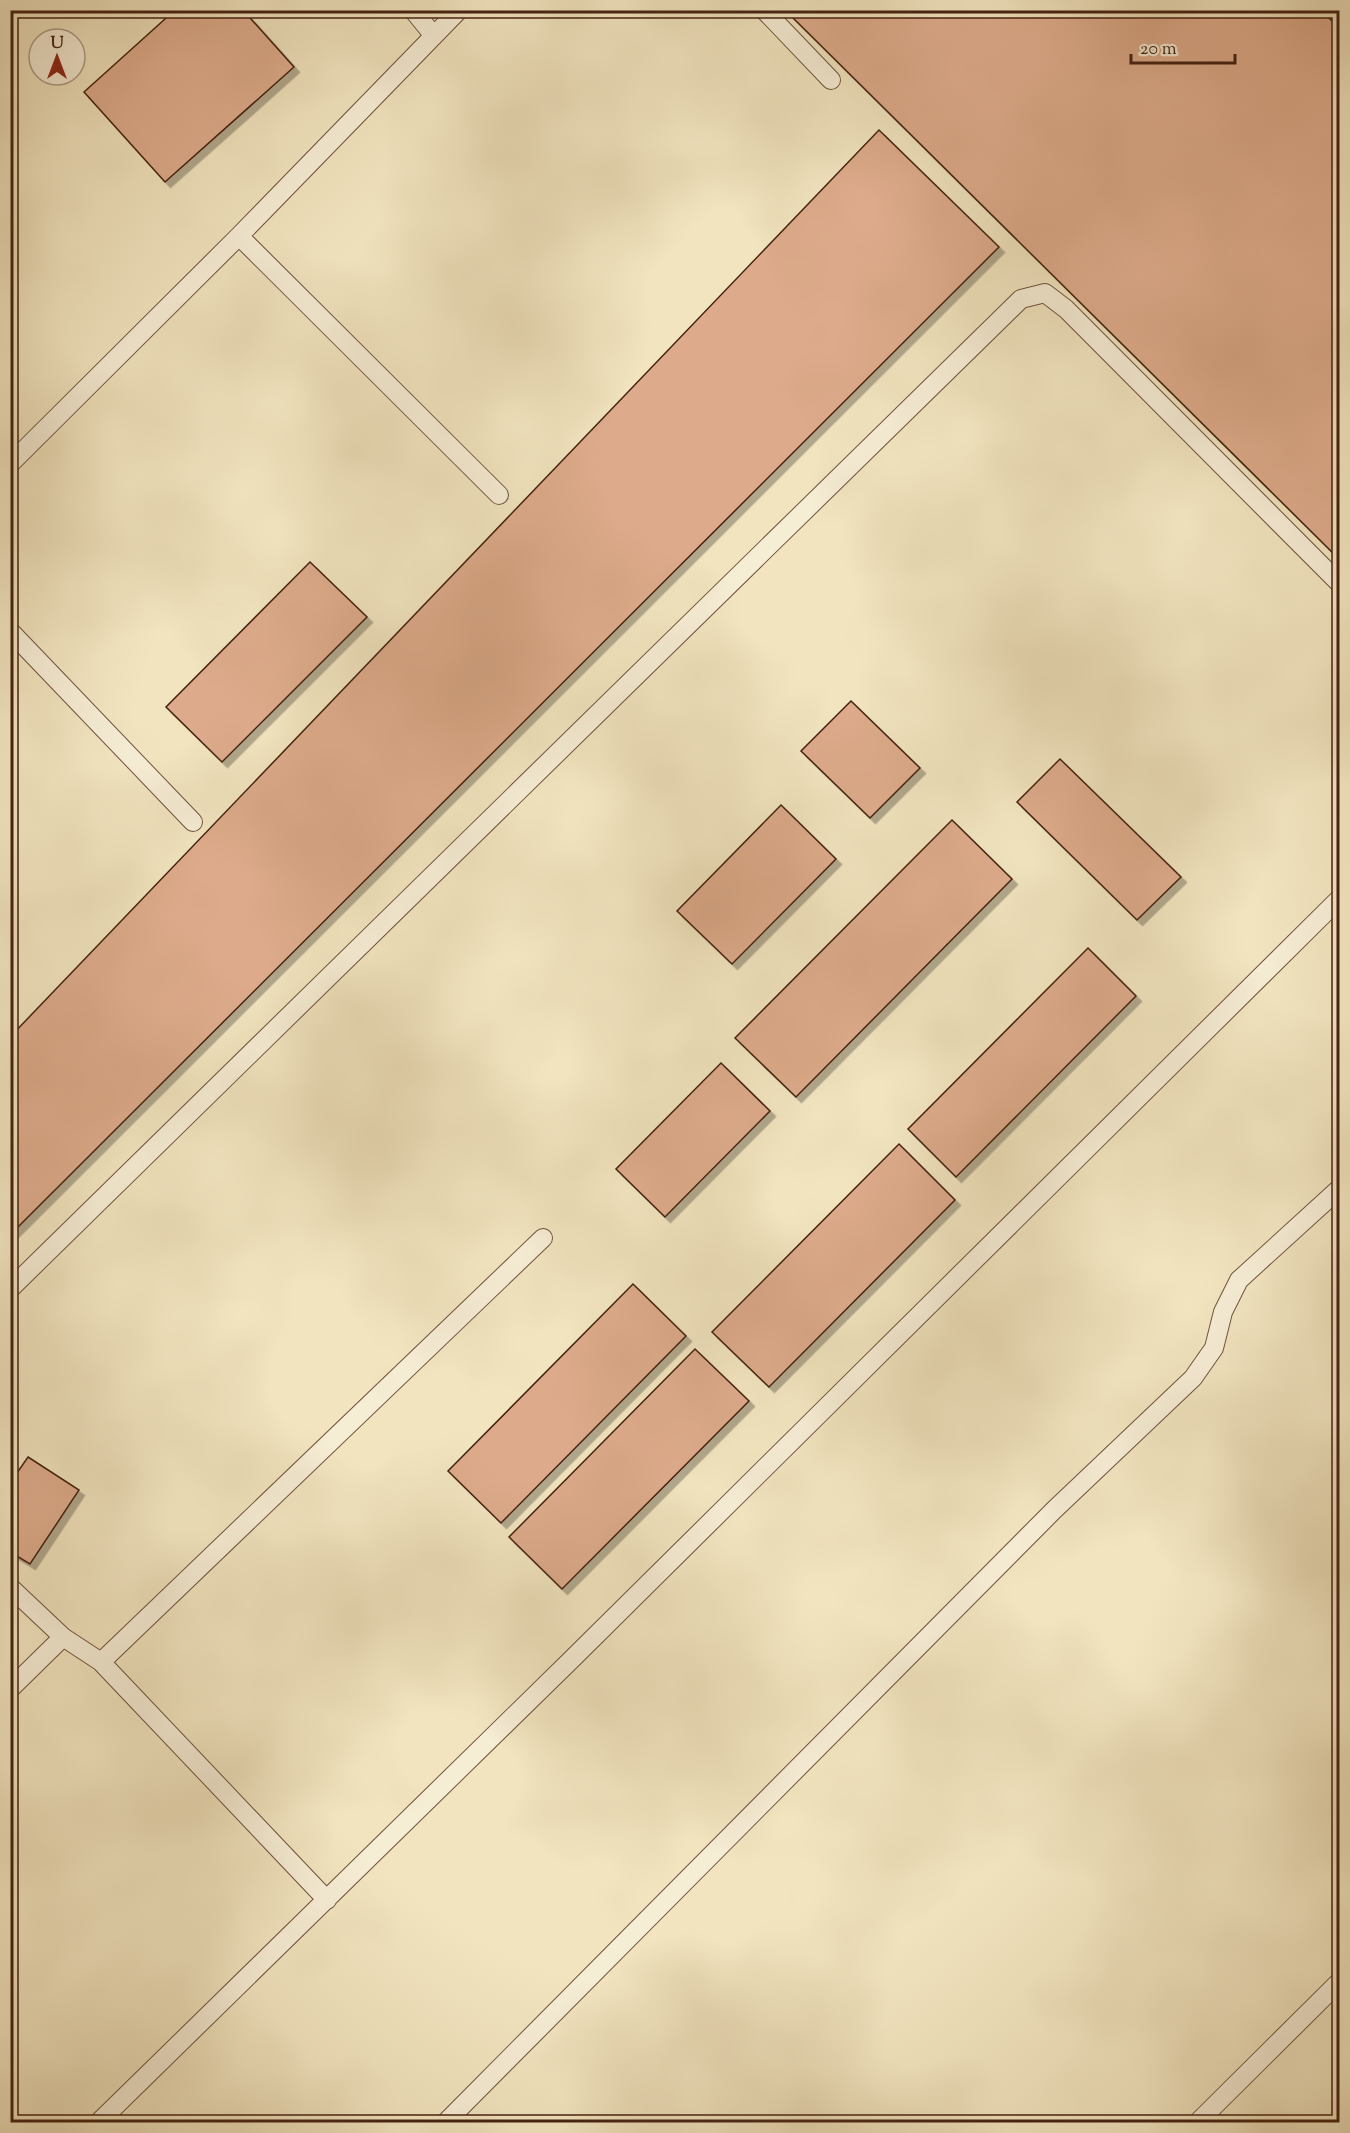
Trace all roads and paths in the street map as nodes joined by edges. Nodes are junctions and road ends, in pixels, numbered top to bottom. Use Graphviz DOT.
graph roads {
  1 [pos="412,10"];
  2 [pos="459,10"];
  3 [pos="764,10"];
  4 [pos="435,36"];
  5 [pos="831,80"];
  6 [pos="239,236"];
  7 [pos="10,464"];
  8 [pos="499,495"];
  9 [pos="1340,584"];
  10 [pos="10,631"];
  11 [pos="193,822"];
  12 [pos="1340,898"];
  13 [pos="1340,1188"];
  14 [pos="543,1238"];
  15 [pos="10,1289"];
  16 [pos="10,1587"];
  17 [pos="63,1636"];
  18 [pos="101,1662"];
  19 [pos="10,1689"];
  20 [pos="327,1900"];
  21 [pos="1340,1981"];
  22 [pos="99,2122"];
  23 [pos="446,2122"];
  24 [pos="1198,2122"];
  1 -- 4 [label="lane"];
  2 -- 4 [label="lane"];
  3 -- 5 [label="lane"];
  4 -- 6 [label="lane"];
  6 -- 7 [label="lane"];
  6 -- 8 [label="lane"];
  9 -- 15 [label="lane"];
  10 -- 11 [label="lane"];
  12 -- 20 [label="lane"];
  13 -- 23 [label="lane"];
  14 -- 18 [label="lane"];
  16 -- 17 [label="lane"];
  17 -- 18 [label="lane"];
  17 -- 19 [label="lane"];
  18 -- 20 [label="lane"];
  20 -- 22 [label="lane"];
  21 -- 24 [label="lane"];
}
